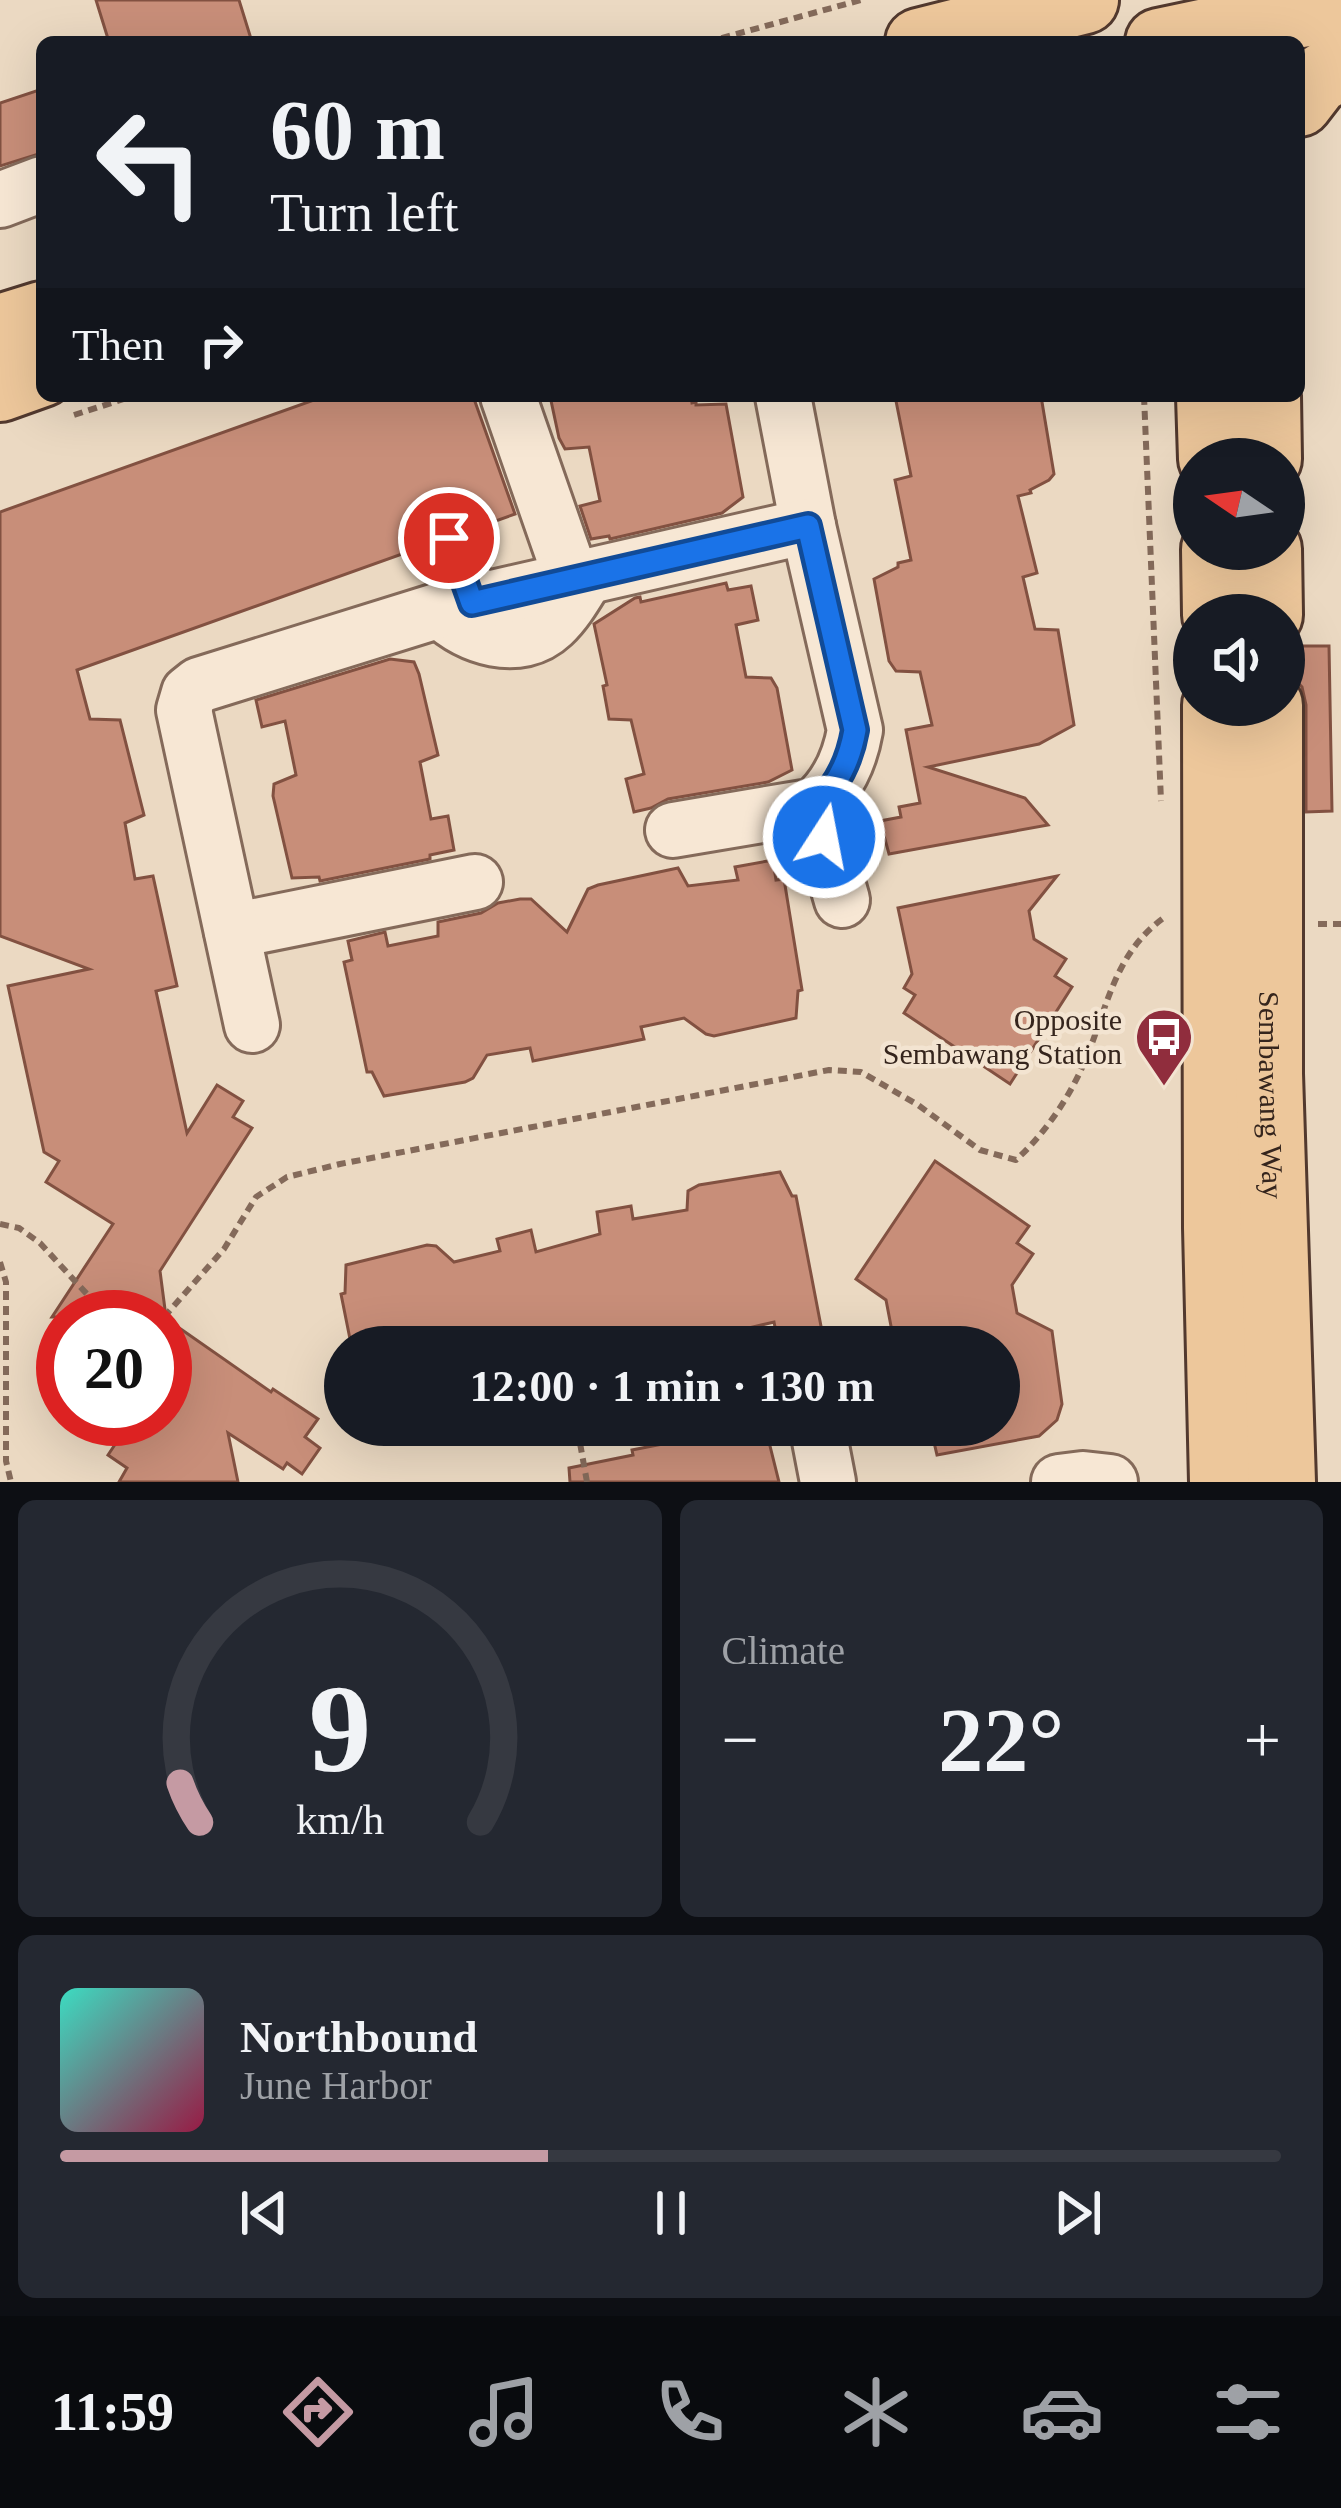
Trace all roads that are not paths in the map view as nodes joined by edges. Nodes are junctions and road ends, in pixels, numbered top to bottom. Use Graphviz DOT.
graph roads {
  1 [pos="1080,0"];
  2 [pos="1341,8"];
  3 [pos="1228,25"];
  4 [pos="942,36"];
  5 [pos="1341,65"];
  6 [pos="1305,95"];
  7 [pos="36,186"];
  8 [pos="0,200"];
  9 [pos="36,317"];
  10 [pos="0,328"];
  11 [pos="36,375"];
  12 [pos="0,388"];
  13 [pos="510,402"];
  14 [pos="784,402"];
  15 [pos="1210,402"];
  16 [pos="1267,402"];
  17 [pos="1211,438"];
  18 [pos="1268,438"];
  19 [pos="808,526"];
  20 [pos="449,538"];
  21 [pos="579,579"];
  22 [pos="456,607"];
  23 [pos="1216,726"];
  24 [pos="1268,726"];
  25 [pos="815,806"];
  26 [pos="673,830"];
  27 [pos="475,882"];
  28 [pos="842,900"];
  29 [pos="232,931"];
  30 [pos="252,1025"];
  31 [pos="821,1446"];
  32 [pos="828,1482"];
  33 [pos="1059,1482"];
  34 [pos="1110,1482"];
  35 [pos="1223,1482"];
  36 [pos="1282,1482"];
  1 -- 4 [label="main road"];
  2 -- 3 [label="main road"];
  5 -- 6 [label="main road"];
  7 -- 8 [label="lane"];
  9 -- 10 [label="main road"];
  11 -- 12 [label="main road"];
  13 -- 21 [label="lane"];
  14 -- 19 [label="lane"];
  15 -- 17 [label="main road"];
  16 -- 18 [label="main road"];
  19 -- 21 [label="lane"];
  19 -- 25 [label="lane"];
  20 -- 22 [label="lane"];
  21 -- 22 [label="lane"];
  22 -- 29 [label="lane"];
  23 -- 35 [label="main road, Sembawang Way"];
  24 -- 36 [label="main road, Sembawang Way"];
  25 -- 26 [label="lane"];
  25 -- 28 [label="lane"];
  27 -- 29 [label="lane"];
  29 -- 30 [label="lane"];
  31 -- 32 [label="lane"];
  33 -- 34 [label="lane"];
}
